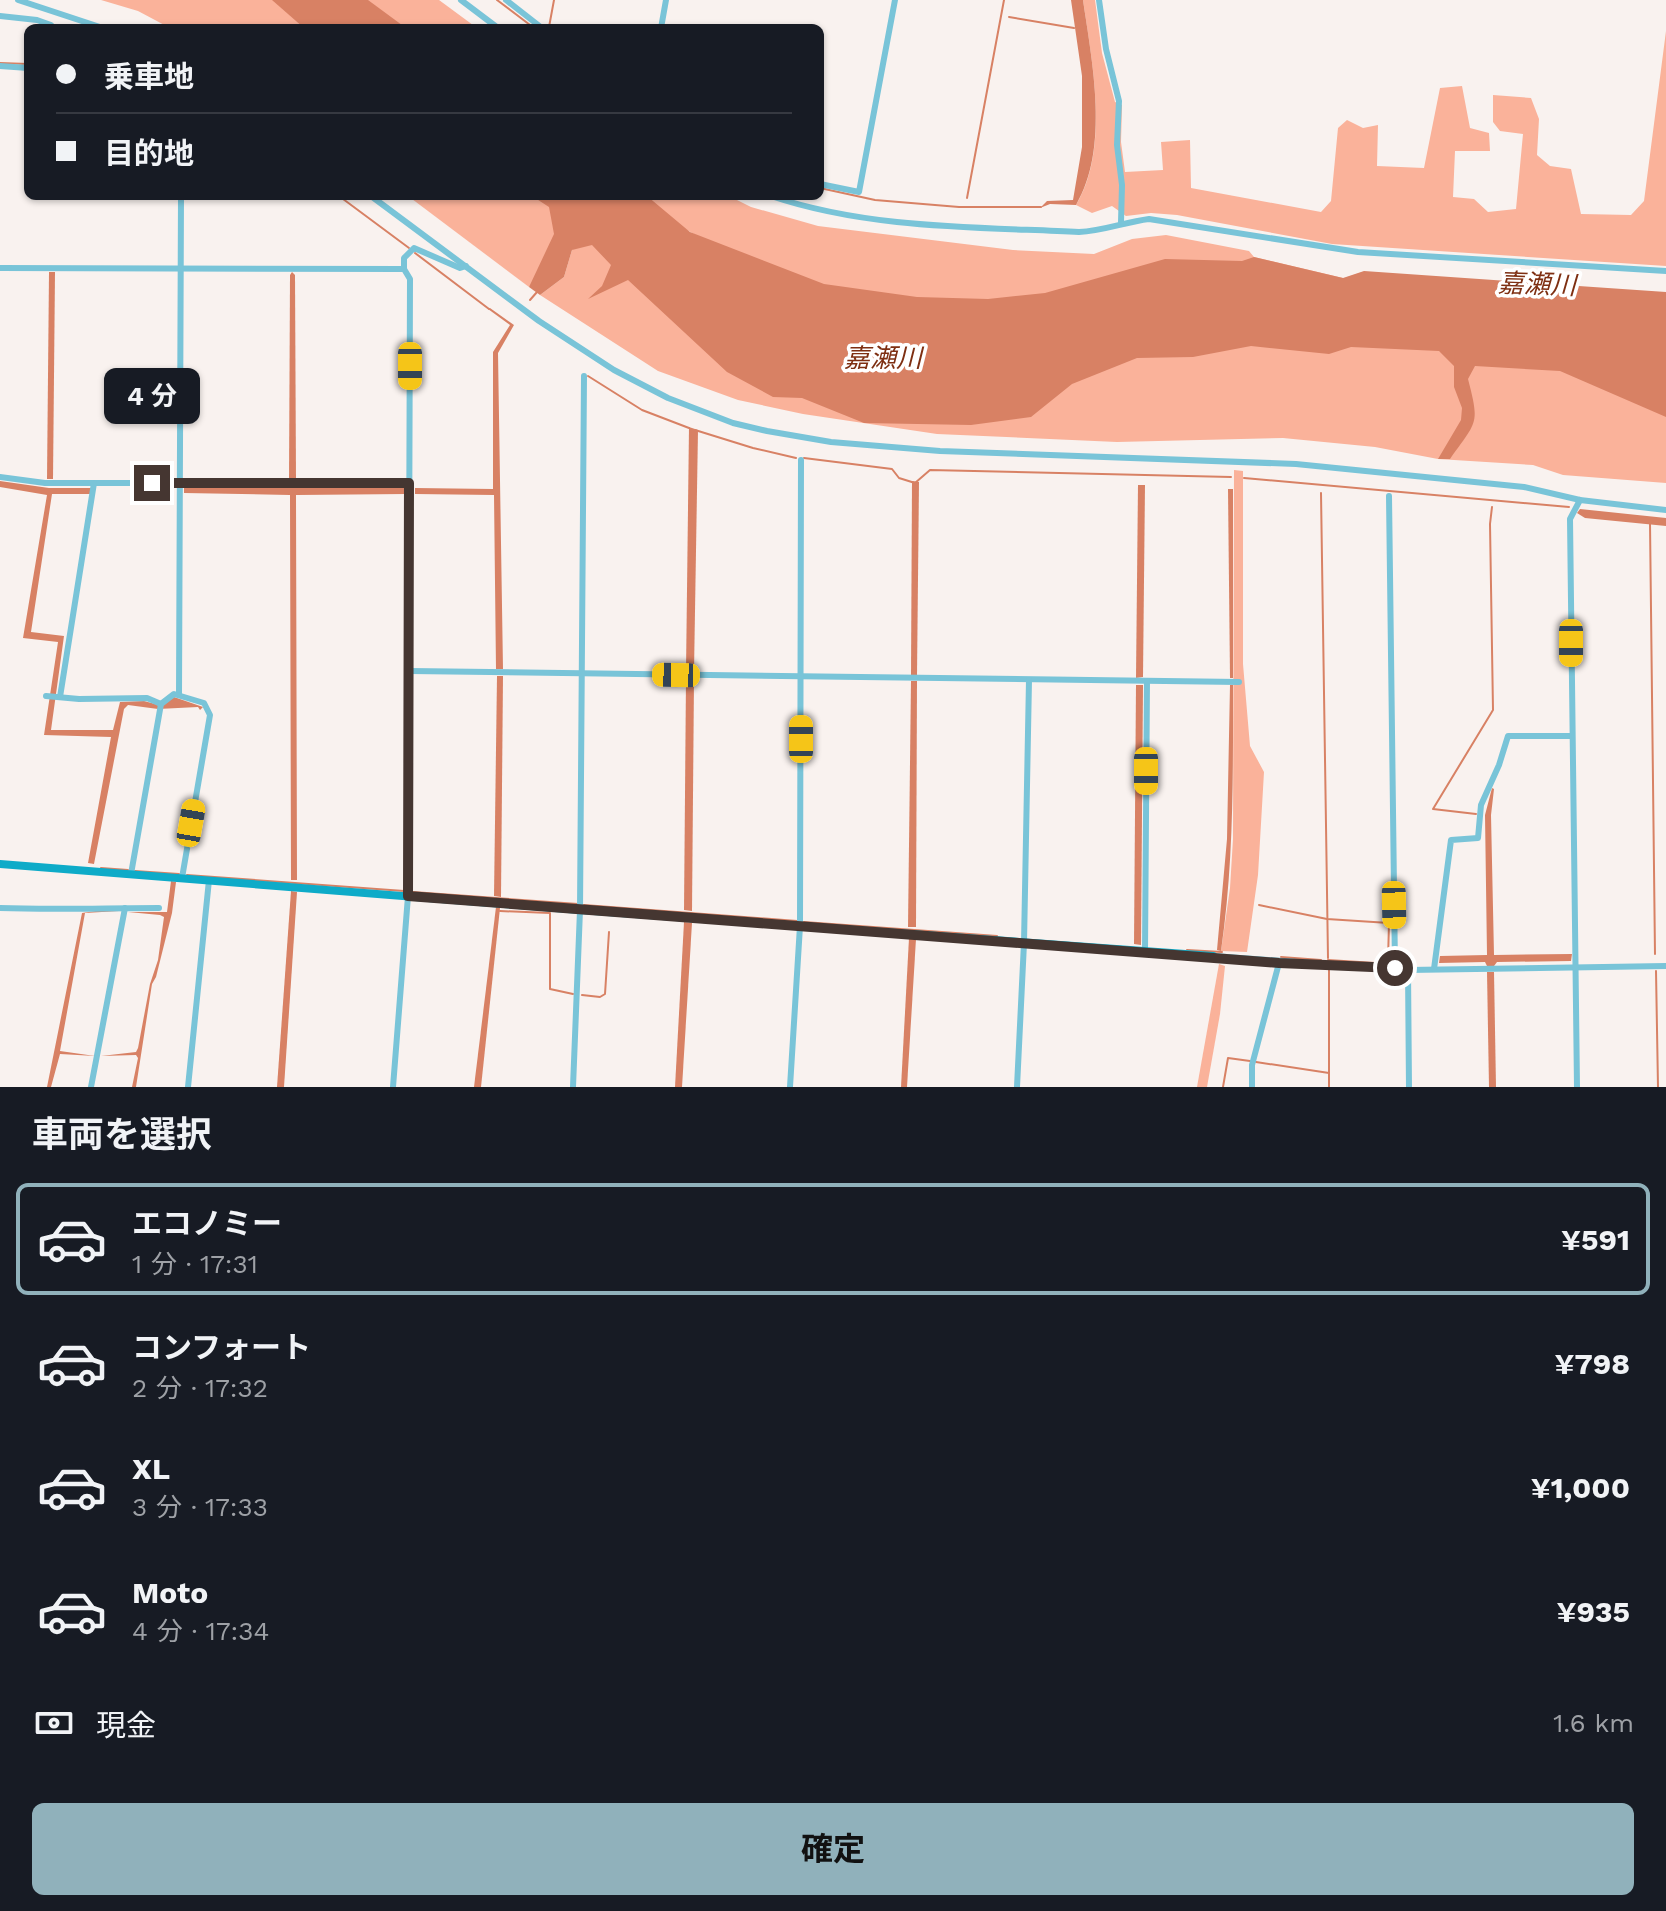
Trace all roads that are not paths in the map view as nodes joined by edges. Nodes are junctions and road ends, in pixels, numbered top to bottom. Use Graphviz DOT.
graph roads {
  1 [pos="18,0"];
  2 [pos="461,0"];
  3 [pos="506,0"];
  4 [pos="666,0"];
  5 [pos="895,0"];
  6 [pos="1099,0"];
  7 [pos="0,16"];
  8 [pos="48,24"];
  9 [pos="91,24"];
  10 [pos="493,24"];
  11 [pos="537,24"];
  12 [pos="662,24"];
  13 [pos="0,66"];
  14 [pos="24,68"];
  15 [pos="824,185"];
  16 [pos="181,200"];
  17 [pos="376,200"];
  18 [pos="785,200"];
  19 [pos="1121,222"];
  20 [pos="466,266"];
  21 [pos="0,268"];
  22 [pos="181,268"];
  23 [pos="404,269"];
  24 [pos="1666,271"];
  25 [pos="584,376"];
  26 [pos="801,460"];
  27 [pos="0,477"];
  28 [pos="94,483"];
  29 [pos="181,483"];
  30 [pos="409,483"];
  31 [pos="1389,496"];
  32 [pos="1580,500"];
  33 [pos="1666,510"];
  34 [pos="410,671"];
  35 [pos="583,674"];
  36 [pos="801,676"];
  37 [pos="1029,680"];
  38 [pos="1147,681"];
  39 [pos="1239,682"];
  40 [pos="179,695"];
  41 [pos="46,696"];
  42 [pos="60,697"];
  43 [pos="161,704"];
  44 [pos="1571,736"];
  45 [pos="0,864"];
  46 [pos="131,874"];
  47 [pos="182,878"];
  48 [pos="209,880"];
  49 [pos="408,896"];
  50 [pos="0,908"];
  51 [pos="125,908"];
  52 [pos="159,908"];
  53 [pos="580,910"];
  54 [pos="800,926"];
  55 [pos="1024,943"];
  56 [pos="1145,952"];
  57 [pos="1213,956"];
  58 [pos="1279,963"];
  59 [pos="1666,966"];
  60 [pos="1395,968"];
  61 [pos="1575,968"];
  62 [pos="1434,969"];
  63 [pos="1408,970"];
  64 [pos="91,1087"];
  65 [pos="188,1087"];
  66 [pos="393,1087"];
  67 [pos="573,1087"];
  68 [pos="790,1087"];
  69 [pos="1017,1087"];
  70 [pos="1252,1087"];
  71 [pos="1409,1087"];
  72 [pos="1577,1087"];
  1 -- 9 [label="street"];
  2 -- 10 [label="street"];
  3 -- 11 [label="street"];
  4 -- 12 [label="street"];
  5 -- 15 [label="street"];
  6 -- 19 [label="street"];
  7 -- 8 [label="street"];
  13 -- 14 [label="street"];
  16 -- 22 [label="street"];
  17 -- 20 [label="street"];
  18 -- 19 [label="street"];
  19 -- 24 [label="street"];
  20 -- 23 [label="street"];
  20 -- 32 [label="street"];
  21 -- 22 [label="street"];
  22 -- 23 [label="street"];
  22 -- 29 [label="street"];
  23 -- 30 [label="street"];
  25 -- 35 [label="street"];
  26 -- 36 [label="street"];
  27 -- 28 [label="street"];
  28 -- 29 [label="street"];
  28 -- 42 [label="street"];
  29 -- 30 [label="street"];
  29 -- 40 [label="street"];
  30 -- 34 [label="street"];
  31 -- 60 [label="street"];
  32 -- 33 [label="street"];
  32 -- 44 [label="street"];
  34 -- 35 [label="street"];
  34 -- 49 [label="street"];
  35 -- 36 [label="street"];
  35 -- 53 [label="street"];
  36 -- 37 [label="street"];
  36 -- 54 [label="street"];
  37 -- 38 [label="street"];
  37 -- 55 [label="street"];
  38 -- 39 [label="street"];
  38 -- 56 [label="street"];
  40 -- 43 [label="street"];
  40 -- 47 [label="street"];
  41 -- 42 [label="street"];
  42 -- 43 [label="street"];
  43 -- 46 [label="street"];
  44 -- 61 [label="street"];
  44 -- 62 [label="street"];
  45 -- 46 [label="street"];
  46 -- 47 [label="street"];
  47 -- 48 [label="street"];
  48 -- 49 [label="street"];
  48 -- 65 [label="street"];
  49 -- 53 [label="street"];
  49 -- 66 [label="street"];
  50 -- 51 [label="street"];
  51 -- 52 [label="street"];
  51 -- 64 [label="street"];
  53 -- 54 [label="street"];
  53 -- 67 [label="street"];
  54 -- 55 [label="street"];
  54 -- 68 [label="street"];
  55 -- 56 [label="street"];
  55 -- 69 [label="street"];
  56 -- 57 [label="street"];
  57 -- 58 [label="street"];
  58 -- 60 [label="street"];
  58 -- 70 [label="street"];
  59 -- 61 [label="street"];
  60 -- 63 [label="street"];
  61 -- 62 [label="street"];
  61 -- 72 [label="street"];
  62 -- 63 [label="street"];
  63 -- 71 [label="street"];
}
